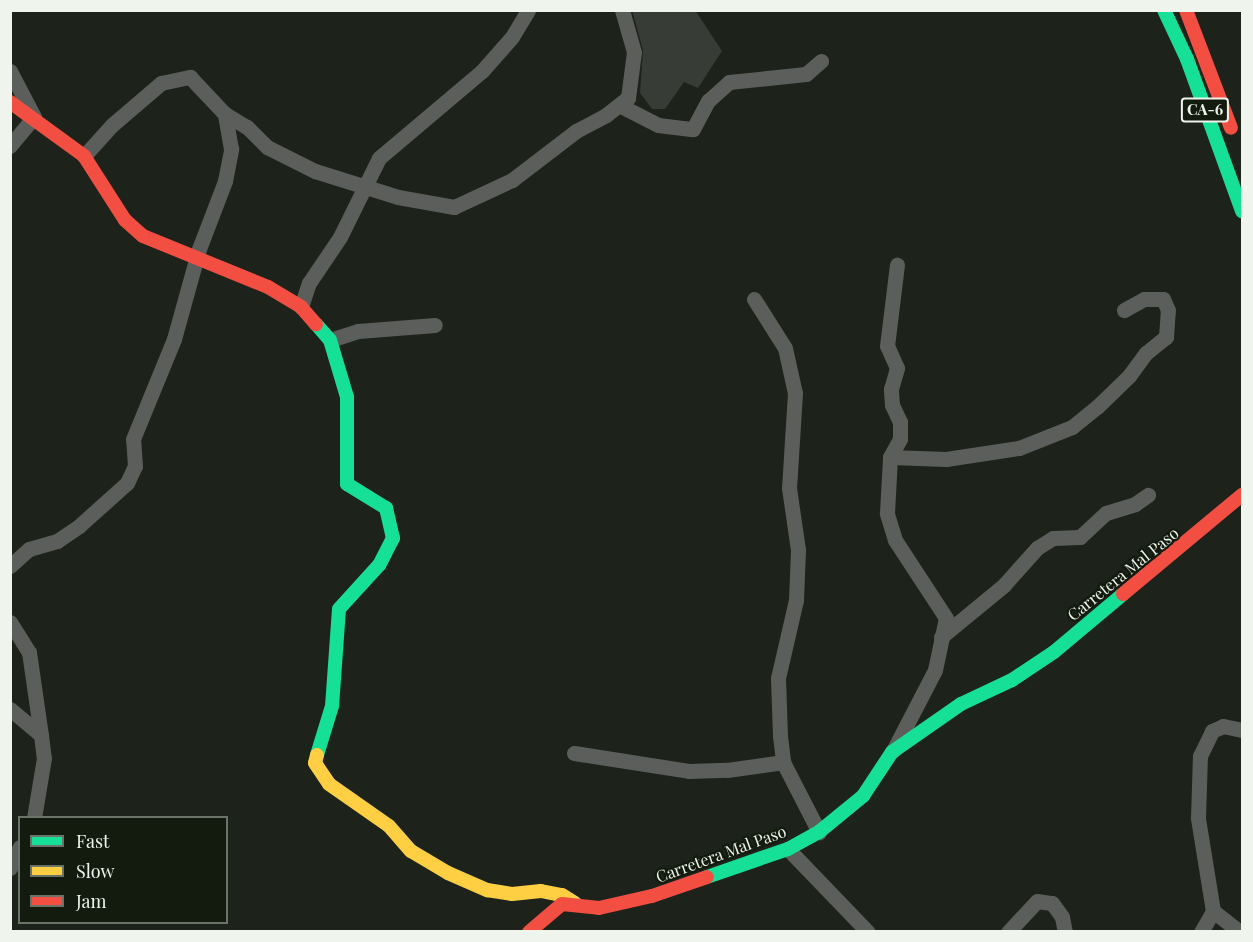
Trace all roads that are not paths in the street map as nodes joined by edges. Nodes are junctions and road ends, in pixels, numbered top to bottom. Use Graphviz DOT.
graph roads {
  1 [pos="528,10"];
  2 [pos="622,10"];
  3 [pos="1164,10"];
  4 [pos="1186,10"];
  5 [pos="821,62"];
  6 [pos="10,71"];
  7 [pos="10,102"];
  8 [pos="619,105"];
  9 [pos="225,114"];
  10 [pos="34,117"];
  11 [pos="1235,138"];
  12 [pos="12,143"];
  13 [pos="84,156"];
  14 [pos="366,187"];
  15 [pos="1242,212"];
  16 [pos="196,260"];
  17 [pos="897,265"];
  18 [pos="754,298"];
  19 [pos="301,307"];
  20 [pos="1124,310"];
  21 [pos="435,325"];
  22 [pos="330,340"];
  23 [pos="890,457"];
  24 [pos="1148,495"];
  25 [pos="1242,495"];
  26 [pos="10,566"];
  27 [pos="10,621"];
  28 [pos="941,637"];
  29 [pos="10,709"];
  30 [pos="1242,730"];
  31 [pos="41,735"];
  32 [pos="892,752"];
  33 [pos="574,753"];
  34 [pos="783,762"];
  35 [pos="34,816"];
  36 [pos="819,832"];
  37 [pos="788,849"];
  38 [pos="18,851"];
  39 [pos="10,868"];
  40 [pos="575,903"];
  41 [pos="1213,911"];
  42 [pos="529,932"];
  43 [pos="868,932"];
  44 [pos="1008,932"];
  45 [pos="1065,932"];
  46 [pos="1201,932"];
  47 [pos="1240,932"];
  1 -- 14 [label="street"];
  2 -- 8 [label="street"];
  3 -- 15 [label="main road, CA-6"];
  4 -- 11 [label="main road, CA-6"];
  5 -- 8 [label="street"];
  6 -- 10 [label="street"];
  7 -- 10 [label="main road"];
  8 -- 14 [label="street"];
  9 -- 13 [label="street"];
  9 -- 14 [label="street"];
  9 -- 16 [label="street"];
  10 -- 12 [label="street"];
  10 -- 13 [label="main road"];
  13 -- 16 [label="main road"];
  14 -- 19 [label="street"];
  16 -- 19 [label="main road"];
  16 -- 26 [label="street"];
  17 -- 23 [label="street"];
  18 -- 34 [label="street"];
  19 -- 22 [label="main road"];
  20 -- 23 [label="street"];
  21 -- 22 [label="street"];
  22 -- 40 [label="main road"];
  23 -- 28 [label="street"];
  24 -- 28 [label="street"];
  25 -- 32 [label="main road, Carretera Mal Paso"];
  27 -- 31 [label="street"];
  28 -- 32 [label="street"];
  29 -- 31 [label="street"];
  30 -- 41 [label="street"];
  31 -- 35 [label="street"];
  32 -- 36 [label="main road, Carretera Mal Paso"];
  33 -- 34 [label="street"];
  34 -- 36 [label="street"];
  36 -- 37 [label="main road, Carretera Mal Paso"];
  37 -- 40 [label="main road, Carretera Mal Paso"];
  37 -- 43 [label="street"];
  38 -- 39 [label="street"];
  40 -- 42 [label="main road, Carretera Mal Paso"];
  41 -- 46 [label="street"];
  41 -- 47 [label="street"];
  44 -- 45 [label="street"];
}
